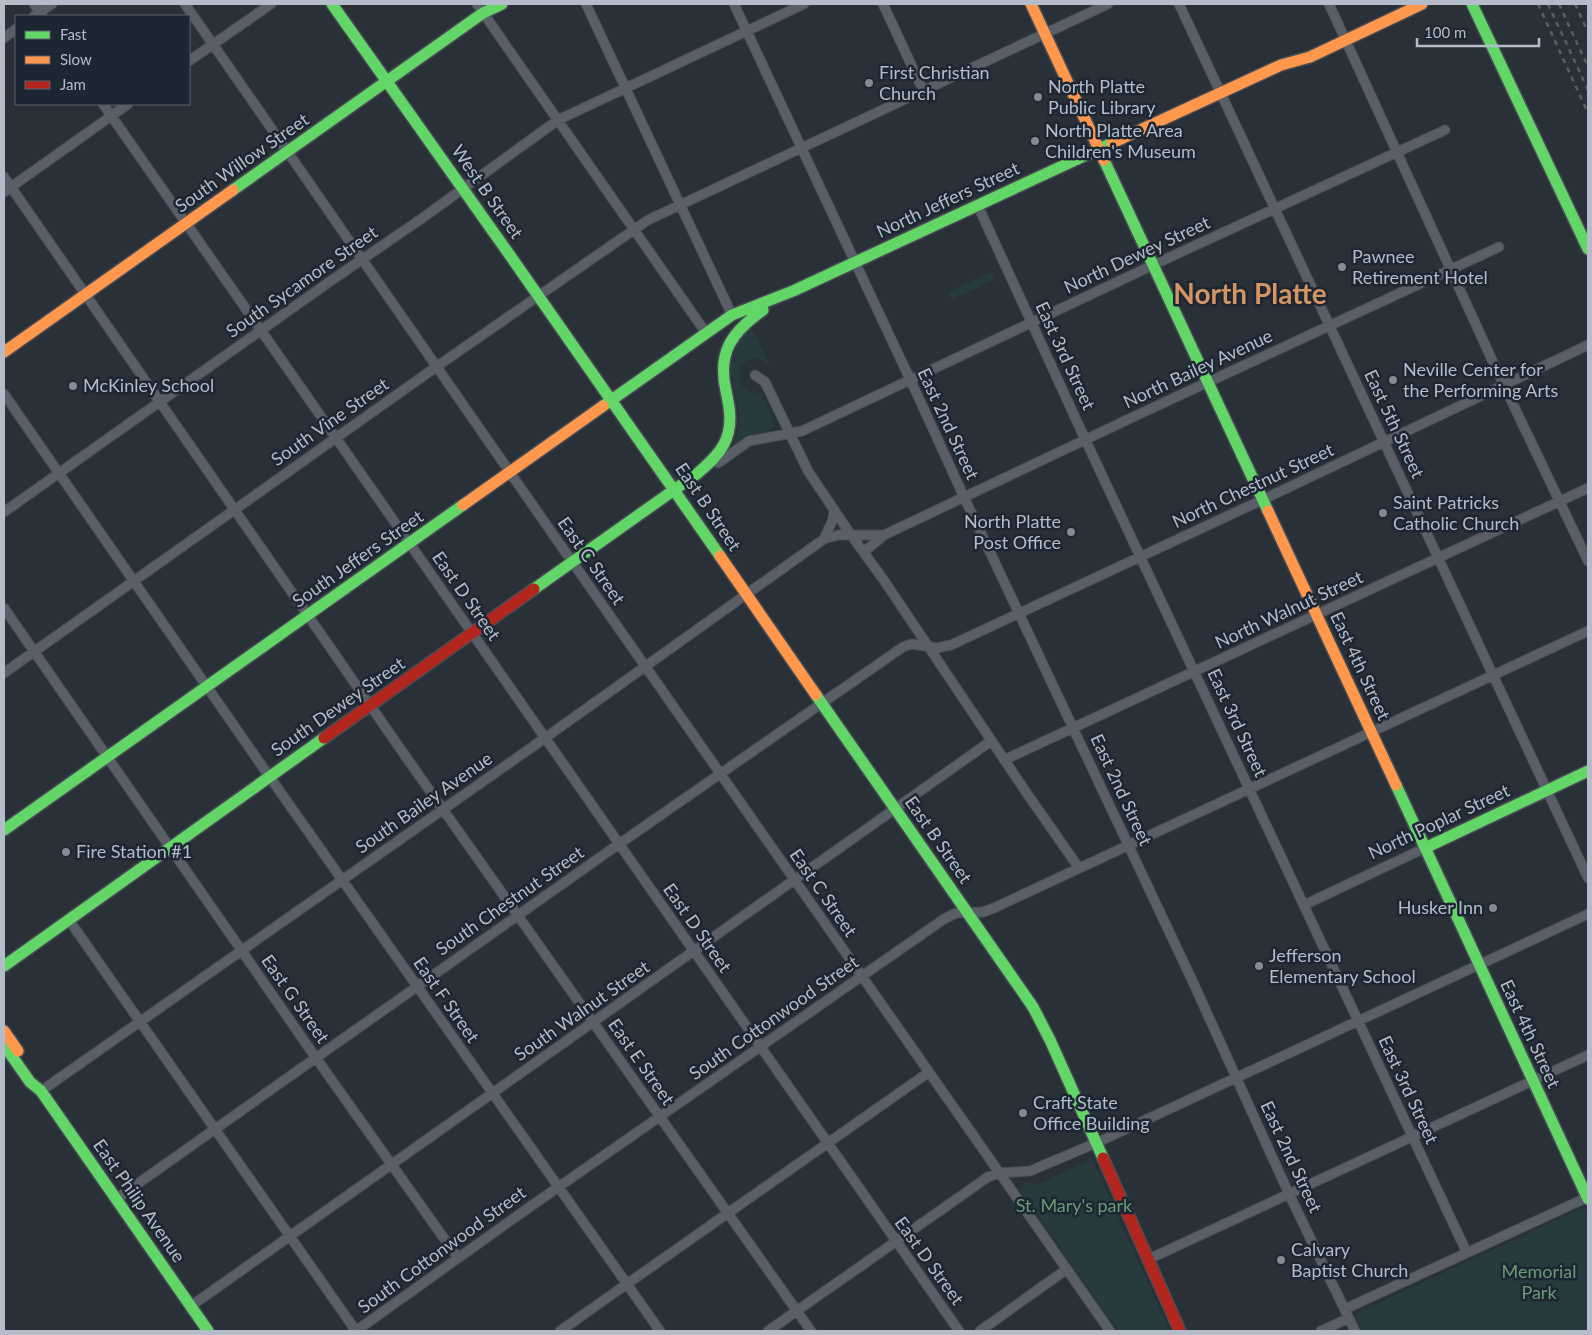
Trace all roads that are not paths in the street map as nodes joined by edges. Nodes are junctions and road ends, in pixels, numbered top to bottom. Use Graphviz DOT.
graph roads {
  1 [pos="34,4"];
  2 [pos="52,4"];
  3 [pos="185,4"];
  4 [pos="271,4"];
  5 [pos="332,4"];
  6 [pos="502,4"];
  7 [pos="586,4"];
  8 [pos="734,4"];
  9 [pos="804,4"];
  10 [pos="883,4"];
  11 [pos="1031,4"];
  12 [pos="1108,4"];
  13 [pos="1179,4"];
  14 [pos="1328,4"];
  15 [pos="1396,4"];
  16 [pos="1422,4"];
  17 [pos="1472,4"];
  18 [pos="480,8"];
  19 [pos="39,15"];
  20 [pos="1363,26"];
  21 [pos="15,30"];
  22 [pos="747,30"];
  23 [pos="1045,34"];
  24 [pos="1344,35"];
  25 [pos="4,38"];
  26 [pos="212,44"];
  27 [pos="190,60"];
  28 [pos="387,81"];
  29 [pos="625,88"];
  30 [pos="923,90"];
  31 [pos="1221,93"];
  32 [pos="105,105"];
  33 [pos="127,105"];
  34 [pos="112,115"];
  35 [pos="558,120"];
  36 [pos="1445,130"];
  37 [pos="800,147"];
  38 [pos="1099,149"];
  39 [pos="288,152"];
  40 [pos="1398,153"];
  41 [pos="4,177"];
  42 [pos="463,188"];
  43 [pos="7,189"];
  44 [pos="680,204"];
  45 [pos="978,206"];
  46 [pos="1275,209"];
  47 [pos="187,224"];
  48 [pos="633,229"];
  49 [pos="1499,247"];
  50 [pos="1588,249"];
  51 [pos="362,259"];
  52 [pos="855,263"];
  53 [pos="1153,265"];
  54 [pos="1451,270"];
  55 [pos="793,291"];
  56 [pos="86,295"];
  57 [pos="538,296"];
  58 [pos="732,315"];
  59 [pos="1032,323"];
  60 [pos="1330,326"];
  61 [pos="262,331"];
  62 [pos="706,333"];
  63 [pos="1588,345"];
  64 [pos="4,352"];
  65 [pos="436,367"];
  66 [pos="755,375"];
  67 [pos="911,380"];
  68 [pos="1208,382"];
  69 [pos="1504,385"];
  70 [pos="4,394"];
  71 [pos="612,400"];
  72 [pos="160,402"];
  73 [pos="789,433"];
  74 [pos="336,438"];
  75 [pos="1085,439"];
  76 [pos="1385,442"];
  77 [pos="719,453"];
  78 [pos="510,472"];
  79 [pos="59,473"];
  80 [pos="693,478"];
  81 [pos="1588,488"];
  82 [pos="676,491"];
  83 [pos="964,497"];
  84 [pos="1262,500"];
  85 [pos="1559,501"];
  86 [pos="235,509"];
  87 [pos="834,509"];
  88 [pos="4,512"];
  89 [pos="851,535"];
  90 [pos="884,535"];
  91 [pos="824,539"];
  92 [pos="409,544"];
  93 [pos="864,552"];
  94 [pos="1141,556"];
  95 [pos="1439,558"];
  96 [pos="1588,561"];
  97 [pos="573,562"];
  98 [pos="134,581"];
  99 [pos="745,594"];
  100 [pos="4,608"];
  101 [pos="1020,613"];
  102 [pos="1317,615"];
  103 [pos="308,616"];
  104 [pos="1588,631"];
  105 [pos="471,633"];
  106 [pos="928,646"];
  107 [pos="34,651"];
  108 [pos="645,666"];
  109 [pos="1195,672"];
  110 [pos="4,673"];
  111 [pos="1493,674"];
  112 [pos="207,687"];
  113 [pos="821,704"];
  114 [pos="371,705"];
  115 [pos="1074,728"];
  116 [pos="1371,731"];
  117 [pos="545,738"];
  118 [pos="991,741"];
  119 [pos="108,757"];
  120 [pos="1004,760"];
  121 [pos="1588,771"];
  122 [pos="720,773"];
  123 [pos="269,777"];
  124 [pos="1250,788"];
  125 [pos="1547,790"];
  126 [pos="443,810"];
  127 [pos="895,810"];
  128 [pos="4,830"];
  129 [pos="619,844"];
  130 [pos="1128,845"];
  131 [pos="170,847"];
  132 [pos="1425,848"];
  133 [pos="1080,868"];
  134 [pos="1588,878"];
  135 [pos="342,880"];
  136 [pos="795,881"];
  137 [pos="1304,905"];
  138 [pos="968,913"];
  139 [pos="1588,914"];
  140 [pos="518,916"];
  141 [pos="69,920"];
  142 [pos="243,951"];
  143 [pos="694,952"];
  144 [pos="1479,964"];
  145 [pos="4,966"];
  146 [pos="862,976"];
  147 [pos="417,987"];
  148 [pos="1358,1021"];
  149 [pos="140,1022"];
  150 [pos="593,1022"];
  151 [pos="4,1031"];
  152 [pos="4,1045"];
  153 [pos="760,1048"];
  154 [pos="1588,1055"];
  155 [pos="316,1058"];
  156 [pos="928,1072"];
  157 [pos="1236,1078"];
  158 [pos="1533,1081"];
  159 [pos="41,1091"];
  160 [pos="492,1094"];
  161 [pos="660,1117"];
  162 [pos="215,1130"];
  163 [pos="1412,1137"];
  164 [pos="1096,1143"];
  165 [pos="826,1144"];
  166 [pos="392,1164"];
  167 [pos="999,1173"];
  168 [pos="558,1187"];
  169 [pos="1289,1194"];
  170 [pos="1588,1198"];
  171 [pos="116,1199"];
  172 [pos="728,1213"];
  173 [pos="290,1236"];
  174 [pos="896,1242"];
  175 [pos="1467,1253"];
  176 [pos="458,1258"];
  177 [pos="1149,1259"];
  178 [pos="1067,1269"];
  179 [pos="626,1284"];
  180 [pos="191,1306"];
  181 [pos="797,1311"];
  182 [pos="1347,1314"];
  183 [pos="208,1331"];
  184 [pos="356,1331"];
  185 [pos="560,1331"];
  186 [pos="660,1331"];
  187 [pos="768,1331"];
  188 [pos="810,1331"];
  189 [pos="959,1331"];
  190 [pos="980,1331"];
  191 [pos="1110,1331"];
  192 [pos="1180,1331"];
  193 [pos="1321,1331"];
  194 [pos="1355,1331"];
  1 -- 19 [label="street"];
  2 -- 19 [label="street"];
  3 -- 26 [label="street, East C Street"];
  4 -- 26 [label="street"];
  5 -- 28 [label="main road, West B Street"];
  6 -- 18 [label="main road, South Willow Street"];
  7 -- 29 [label="street"];
  8 -- 22 [label="street, East 2nd Street"];
  9 -- 22 [label="street, South Sycamore Street"];
  10 -- 30 [label="street"];
  11 -- 23 [label="main road, East 4th Street"];
  12 -- 23 [label="street, South Vine Street"];
  13 -- 31 [label="street, East 5th Street"];
  14 -- 24 [label="street"];
  15 -- 20 [label="main road, North Jeffers Street"];
  16 -- 20 [label="main road, North Jeffers Street"];
  17 -- 50 [label="main road"];
  18 -- 28 [label="main road, South Willow Street"];
  18 -- 35 [label="street"];
  20 -- 24 [label="main road, North Jeffers Street"];
  21 -- 25 [label="street"];
  22 -- 29 [label="street, South Sycamore Street"];
  22 -- 37 [label="street, East 2nd Street"];
  23 -- 30 [label="street, South Vine Street"];
  23 -- 38 [label="main road, East 4th Street"];
  24 -- 31 [label="main road, North Jeffers Street"];
  24 -- 40 [label="street"];
  26 -- 27 [label="street"];
  26 -- 39 [label="street, East C Street"];
  28 -- 39 [label="main road, South Willow Street"];
  28 -- 42 [label="main road, West B Street"];
  29 -- 35 [label="street, South Sycamore Street"];
  29 -- 44 [label="street"];
  30 -- 37 [label="street, South Vine Street"];
  31 -- 38 [label="main road, North Jeffers Street"];
  31 -- 46 [label="street, East 5th Street"];
  32 -- 34 [label="street, East D Street"];
  33 -- 34 [label="street"];
  34 -- 43 [label="street"];
  34 -- 47 [label="street, East D Street"];
  35 -- 42 [label="street, South Sycamore Street"];
  35 -- 48 [label="street"];
  36 -- 40 [label="street, North Dewey Street"];
  37 -- 44 [label="street, South Vine Street"];
  37 -- 52 [label="street, East 2nd Street"];
  38 -- 45 [label="main road, North Jeffers Street"];
  38 -- 53 [label="main road, East 4th Street"];
  39 -- 47 [label="main road, South Willow Street"];
  39 -- 51 [label="street, East C Street"];
  40 -- 46 [label="street, North Dewey Street"];
  40 -- 54 [label="street"];
  41 -- 43 [label="street, East E Street"];
  42 -- 51 [label="street, South Sycamore Street"];
  42 -- 57 [label="main road, West B Street"];
  43 -- 56 [label="street, East E Street"];
  44 -- 48 [label="street, South Vine Street"];
  44 -- 58 [label="street"];
  45 -- 52 [label="main road, North Jeffers Street"];
  45 -- 59 [label="street, East 3rd Street"];
  46 -- 53 [label="street, North Dewey Street"];
  46 -- 60 [label="street, East 5th Street"];
  47 -- 56 [label="main road, South Willow Street"];
  47 -- 61 [label="street, East D Street"];
  48 -- 57 [label="street, South Vine Street"];
  48 -- 62 [label="street"];
  49 -- 54 [label="street, North Bailey Avenue"];
  51 -- 61 [label="street, South Sycamore Street"];
  51 -- 65 [label="street, East C Street"];
  52 -- 55 [label="main road, North Jeffers Street"];
  52 -- 67 [label="street, East 2nd Street"];
  53 -- 59 [label="street, North Dewey Street"];
  53 -- 68 [label="main road, East 4th Street"];
  54 -- 60 [label="street, North Bailey Avenue"];
  54 -- 69 [label="street"];
  55 -- 58 [label="main road, North Jeffers Street"];
  55 -- 77 [label="main road, North Jeffers Street"];
  56 -- 64 [label="main road, South Willow Street"];
  56 -- 72 [label="street, East E Street"];
  57 -- 65 [label="street, South Vine Street"];
  57 -- 71 [label="main road, West B Street"];
  58 -- 62 [label="main road, South Jeffers Street"];
  59 -- 67 [label="street, North Dewey Street"];
  59 -- 75 [label="street, East 3rd Street"];
  60 -- 68 [label="street, North Bailey Avenue"];
  60 -- 76 [label="street, East 5th Street"];
  61 -- 72 [label="street, South Sycamore Street"];
  61 -- 74 [label="street, East D Street"];
  62 -- 71 [label="main road, South Jeffers Street"];
  63 -- 69 [label="street, North Chestnut Street"];
  65 -- 74 [label="street, South Vine Street"];
  65 -- 78 [label="street, East C Street"];
  66 -- 73 [label="street"];
  67 -- 73 [label="street, North Dewey Street"];
  67 -- 83 [label="street, East 2nd Street"];
  68 -- 75 [label="street, North Bailey Avenue"];
  68 -- 84 [label="main road, East 4th Street"];
  69 -- 76 [label="street, North Chestnut Street"];
  69 -- 85 [label="street"];
  70 -- 79 [label="street, East F Street"];
  71 -- 78 [label="main road, South Jeffers Street"];
  71 -- 82 [label="main road, East B Street"];
  72 -- 79 [label="street, South Sycamore Street"];
  72 -- 86 [label="street, East E Street"];
  73 -- 80 [label="street, South Dewey Street"];
  73 -- 87 [label="street"];
  74 -- 86 [label="street, South Vine Street"];
  74 -- 92 [label="street, East D Street"];
  75 -- 83 [label="street, North Bailey Avenue"];
  75 -- 94 [label="street, East 3rd Street"];
  76 -- 84 [label="street, North Chestnut Street"];
  76 -- 95 [label="street, East 5th Street"];
  77 -- 80 [label="main road, South Dewey Street"];
  78 -- 92 [label="main road, South Jeffers Street"];
  78 -- 97 [label="street, East C Street"];
  79 -- 88 [label="street, South Sycamore Street"];
  79 -- 98 [label="street, East F Street"];
  80 -- 82 [label="main road, South Dewey Street"];
  81 -- 85 [label="street, North Walnut Street"];
  82 -- 97 [label="main road, South Dewey Street"];
  82 -- 99 [label="main road, East B Street"];
  83 -- 90 [label="street, North Bailey Avenue"];
  83 -- 101 [label="street, East 2nd Street"];
  84 -- 94 [label="street, North Chestnut Street"];
  84 -- 102 [label="main road, East 4th Street"];
  85 -- 95 [label="street, North Walnut Street"];
  85 -- 96 [label="street"];
  86 -- 98 [label="street, South Vine Street"];
  86 -- 103 [label="street, East E Street"];
  87 -- 89 [label="street"];
  87 -- 91 [label="street"];
  89 -- 90 [label="street, North Bailey Avenue"];
  89 -- 91 [label="street, South Bailey Avenue"];
  89 -- 93 [label="street"];
  90 -- 93 [label="street, North Bailey Avenue"];
  91 -- 99 [label="street, South Bailey Avenue"];
  92 -- 103 [label="main road, South Jeffers Street"];
  92 -- 105 [label="street, East D Street"];
  93 -- 106 [label="street"];
  94 -- 101 [label="street, North Chestnut Street"];
  94 -- 109 [label="street, East 3rd Street"];
  95 -- 102 [label="street, North Walnut Street"];
  95 -- 111 [label="street, East 5th Street"];
  97 -- 105 [label="main road, South Dewey Street"];
  97 -- 108 [label="street, East C Street"];
  98 -- 107 [label="street, South Vine Street"];
  98 -- 112 [label="street, East F Street"];
  99 -- 108 [label="street, South Bailey Avenue"];
  99 -- 113 [label="main road, East B Street"];
  100 -- 107 [label="street, East G Street"];
  101 -- 106 [label="street, North Chestnut Street"];
  101 -- 115 [label="street, East 2nd Street"];
  102 -- 109 [label="street, North Walnut Street"];
  102 -- 116 [label="main road, East 4th Street"];
  103 -- 112 [label="main road, South Jeffers Street"];
  103 -- 114 [label="street, East E Street"];
  104 -- 111 [label="street, South Cottonwood Street"];
  105 -- 114 [label="main road, South Dewey Street"];
  105 -- 117 [label="street, East D Street"];
  106 -- 113 [label="street, South Chestnut Street"];
  106 -- 118 [label="street"];
  107 -- 110 [label="street, South Vine Street"];
  107 -- 119 [label="street, East G Street"];
  108 -- 117 [label="street, South Bailey Avenue"];
  108 -- 122 [label="street, East C Street"];
  109 -- 115 [label="street, North Walnut Street"];
  109 -- 124 [label="street, East 3rd Street"];
  111 -- 116 [label="street, South Cottonwood Street"];
  111 -- 125 [label="street, East 5th Street"];
  112 -- 119 [label="main road, South Jeffers Street"];
  112 -- 123 [label="street, East F Street"];
  113 -- 122 [label="street, South Chestnut Street"];
  113 -- 127 [label="main road, East B Street"];
  114 -- 123 [label="main road, South Dewey Street"];
  114 -- 126 [label="street, East E Street"];
  115 -- 120 [label="street, North Walnut Street"];
  115 -- 130 [label="street, East 2nd Street"];
  116 -- 124 [label="street, South Cottonwood Street"];
  116 -- 132 [label="main road, East 4th Street"];
  117 -- 126 [label="street, South Bailey Avenue"];
  117 -- 129 [label="street, East D Street"];
  118 -- 120 [label="street"];
  118 -- 127 [label="street, South Walnut Street"];
  119 -- 128 [label="main road, South Jeffers Street"];
  119 -- 131 [label="street, East G Street"];
  120 -- 133 [label="street"];
  121 -- 125 [label="main road, North Poplar Street"];
  122 -- 129 [label="street, South Chestnut Street"];
  122 -- 136 [label="street, East C Street"];
  123 -- 131 [label="main road, South Dewey Street"];
  123 -- 135 [label="street, East F Street"];
  124 -- 130 [label="street, South Cottonwood Street"];
  124 -- 137 [label="street, East 3rd Street"];
  125 -- 132 [label="main road, North Poplar Street"];
  125 -- 134 [label="street, East 5th Street"];
  126 -- 135 [label="street, South Bailey Avenue"];
  126 -- 140 [label="street, East E Street"];
  127 -- 136 [label="street, South Walnut Street"];
  127 -- 138 [label="main road, East B Street"];
  129 -- 140 [label="street, South Chestnut Street"];
  129 -- 143 [label="street, East D Street"];
  130 -- 133 [label="street, South Cottonwood Street"];
  130 -- 157 [label="street, East 2nd Street"];
  131 -- 141 [label="main road, South Dewey Street"];
  131 -- 142 [label="street, East G Street"];
  132 -- 137 [label="street, North Poplar Street"];
  132 -- 144 [label="main road, East 4th Street"];
  133 -- 138 [label="street, South Cottonwood Street"];
  135 -- 142 [label="street, South Bailey Avenue"];
  135 -- 147 [label="street, East F Street"];
  136 -- 143 [label="street, South Walnut Street"];
  136 -- 146 [label="street, East C Street"];
  137 -- 148 [label="street, East 3rd Street"];
  138 -- 146 [label="street, South Cottonwood Street"];
  138 -- 164 [label="main road, East B Street"];
  139 -- 144 [label="street"];
  140 -- 147 [label="street, South Chestnut Street"];
  140 -- 150 [label="street, East E Street"];
  141 -- 145 [label="main road, South Dewey Street"];
  141 -- 149 [label="street"];
  142 -- 149 [label="street, South Bailey Avenue"];
  142 -- 155 [label="street, East G Street"];
  143 -- 150 [label="street, South Walnut Street"];
  143 -- 153 [label="street, East D Street"];
  144 -- 148 [label="street"];
  144 -- 158 [label="main road, East 4th Street"];
  146 -- 153 [label="street, South Cottonwood Street"];
  146 -- 156 [label="street, East C Street"];
  147 -- 155 [label="street, South Chestnut Street"];
  147 -- 160 [label="street, East F Street"];
  148 -- 157 [label="street"];
  148 -- 163 [label="street, East 3rd Street"];
  149 -- 159 [label="street, South Bailey Avenue"];
  149 -- 162 [label="street"];
  150 -- 160 [label="street, South Walnut Street"];
  150 -- 161 [label="street, East E Street"];
  151 -- 159 [label="main road, East Philip Avenue"];
  152 -- 159 [label="main road, East Philip Avenue"];
  153 -- 161 [label="street, South Cottonwood Street"];
  153 -- 165 [label="street, East D Street"];
  154 -- 158 [label="street"];
  155 -- 162 [label="street, South Chestnut Street"];
  155 -- 166 [label="street, East G Street"];
  156 -- 165 [label="street"];
  156 -- 167 [label="street, East C Street"];
  157 -- 164 [label="street"];
  157 -- 169 [label="street, East 2nd Street"];
  158 -- 163 [label="street"];
  158 -- 170 [label="main road, East 4th Street"];
  159 -- 171 [label="main road, East Philip Avenue"];
  160 -- 166 [label="street, South Walnut Street"];
  160 -- 168 [label="street, East F Street"];
  161 -- 168 [label="street, South Cottonwood Street"];
  161 -- 172 [label="street, East E Street"];
  162 -- 171 [label="street, South Chestnut Street"];
  162 -- 173 [label="street"];
  163 -- 169 [label="street"];
  163 -- 175 [label="street, East 3rd Street"];
  164 -- 167 [label="street"];
  164 -- 177 [label="main road, East B Street"];
  165 -- 172 [label="street"];
  165 -- 174 [label="street, East D Street"];
  166 -- 173 [label="street, South Walnut Street"];
  166 -- 176 [label="street, East G Street"];
  167 -- 174 [label="street"];
  167 -- 178 [label="street, East C Street"];
  168 -- 176 [label="street, South Cottonwood Street"];
  168 -- 179 [label="street, East F Street"];
  169 -- 177 [label="street"];
  169 -- 182 [label="street, East 2nd Street"];
  170 -- 175 [label="street"];
  171 -- 180 [label="main road, East Philip Avenue"];
  172 -- 179 [label="street"];
  172 -- 181 [label="street, East E Street"];
  173 -- 180 [label="street, South Walnut Street"];
  173 -- 184 [label="street"];
  174 -- 181 [label="street"];
  174 -- 189 [label="street, East D Street"];
  175 -- 182 [label="street"];
  176 -- 184 [label="street, South Cottonwood Street"];
  177 -- 192 [label="main road, East B Street"];
  178 -- 190 [label="street"];
  178 -- 191 [label="street, East C Street"];
  179 -- 185 [label="street"];
  179 -- 186 [label="street, East F Street"];
  180 -- 183 [label="main road, East Philip Avenue"];
  181 -- 187 [label="street"];
  181 -- 188 [label="street, East E Street"];
  182 -- 193 [label="street"];
  182 -- 194 [label="street, East 2nd Street"];
}
